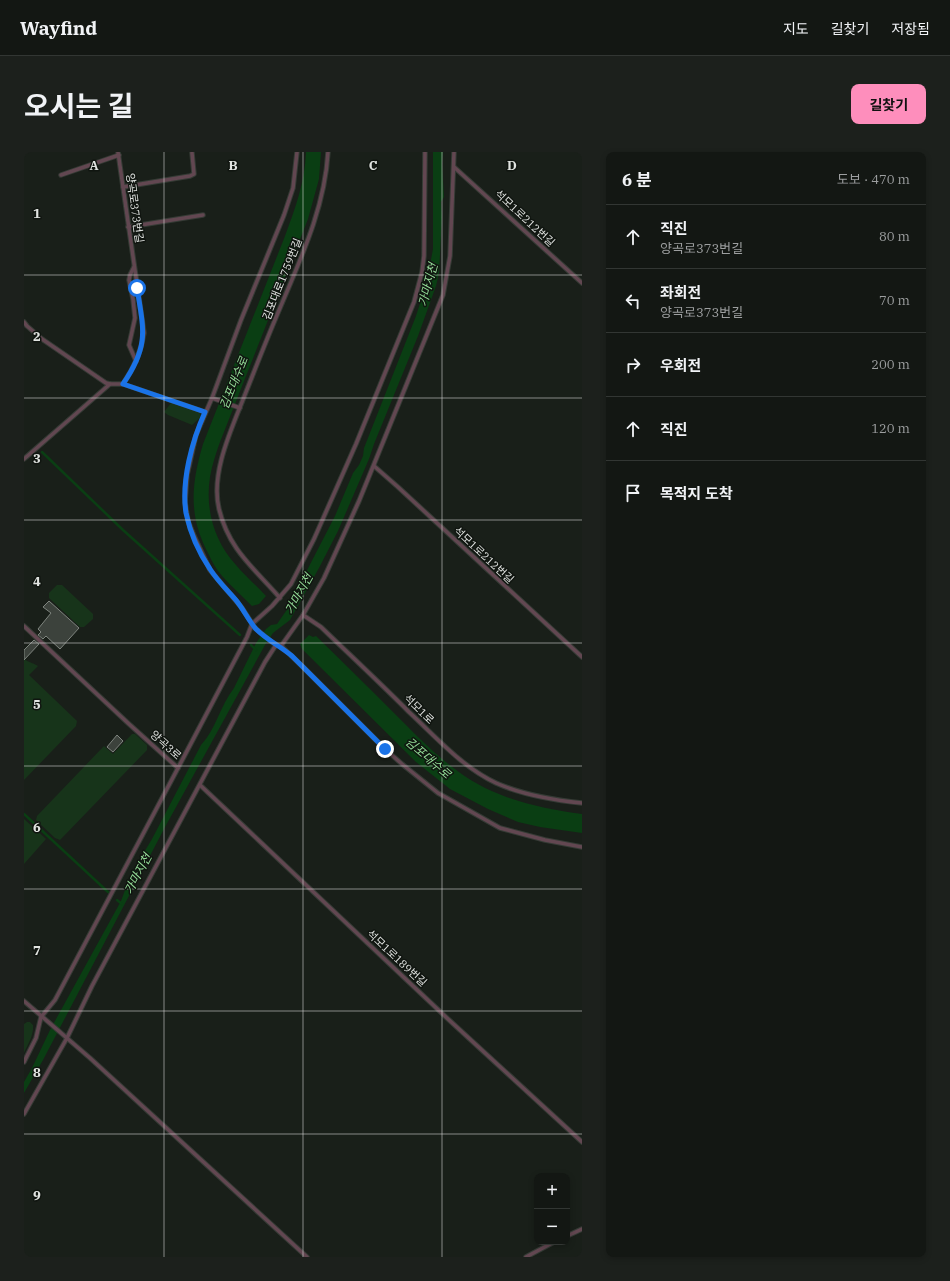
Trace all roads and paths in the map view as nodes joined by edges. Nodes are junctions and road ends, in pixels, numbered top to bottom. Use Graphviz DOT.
graph roads {
  1 [pos="297,152"];
  2 [pos="328,152"];
  3 [pos="425,152"];
  4 [pos="454,152"];
  5 [pos="192,153"];
  6 [pos="118,154"];
  7 [pos="454,167"];
  8 [pos="62,175"];
  9 [pos="123,188"];
  10 [pos="203,215"];
  11 [pos="128,227"];
  12 [pos="134,267"];
  13 [pos="582,283"];
  14 [pos="24,322"];
  15 [pos="136,361"];
  16 [pos="110,384"];
  17 [pos="123,384"];
  18 [pos="214,398"];
  19 [pos="238,407"];
  20 [pos="205,412"];
  21 [pos="24,459"];
  22 [pos="374,466"];
  23 [pos="280,598"];
  24 [pos="303,615"];
  25 [pos="252,624"];
  26 [pos="24,626"];
  27 [pos="274,644"];
  28 [pos="281,646"];
  29 [pos="582,658"];
  30 [pos="178,768"];
  31 [pos="200,785"];
  32 [pos="582,803"];
  33 [pos="582,847"];
  34 [pos="24,1000"];
  35 [pos="43,1017"];
  36 [pos="67,1038"];
  37 [pos="24,1062"];
  38 [pos="24,1114"];
  39 [pos="582,1142"];
  40 [pos="582,1229"];
  41 [pos="570,1235"];
  42 [pos="548,1245"];
  43 [pos="306,1257"];
  44 [pos="526,1257"];
  1 -- 18 [label="lane"];
  2 -- 19 [label="lane, 김포대로1759번길"];
  3 -- 23 [label="lane"];
  4 -- 7 [label="lane"];
  5 -- 9 [label="lane"];
  6 -- 8 [label="lane"];
  6 -- 9 [label="lane, 양곡로373번길"];
  7 -- 13 [label="lane, 석모1로212번길"];
  7 -- 22 [label="lane"];
  9 -- 11 [label="lane, 양곡로373번길"];
  10 -- 11 [label="lane"];
  11 -- 12 [label="lane, 양곡로373번길"];
  12 -- 15 [label="lane, 양곡로373번길"];
  12 -- 15 [label="lane, 양곡로373번길"];
  14 -- 16 [label="lane"];
  15 -- 17 [label="lane, 양곡로373번길"];
  16 -- 17 [label="lane"];
  16 -- 21 [label="lane"];
  17 -- 20 [label="lane"];
  18 -- 19 [label="lane"];
  18 -- 20 [label="lane"];
  19 -- 23 [label="lane, 김포대로1759번길"];
  20 -- 25 [label="lane"];
  22 -- 24 [label="lane"];
  22 -- 29 [label="lane, 석모1로212번길"];
  23 -- 25 [label="lane"];
  24 -- 28 [label="lane"];
  24 -- 32 [label="lane, 석모1로"];
  25 -- 27 [label="lane"];
  25 -- 30 [label="lane, 양곡3로"];
  26 -- 30 [label="lane, 양곡3로"];
  27 -- 28 [label="lane"];
  27 -- 31 [label="lane"];
  28 -- 33 [label="lane"];
  30 -- 35 [label="lane"];
  31 -- 36 [label="lane"];
  31 -- 39 [label="lane, 석모1로189번길"];
  34 -- 35 [label="lane"];
  35 -- 36 [label="lane"];
  35 -- 37 [label="lane"];
  36 -- 38 [label="lane"];
  36 -- 43 [label="lane"];
  40 -- 41 [label="lane"];
  42 -- 44 [label="lane"];
}
